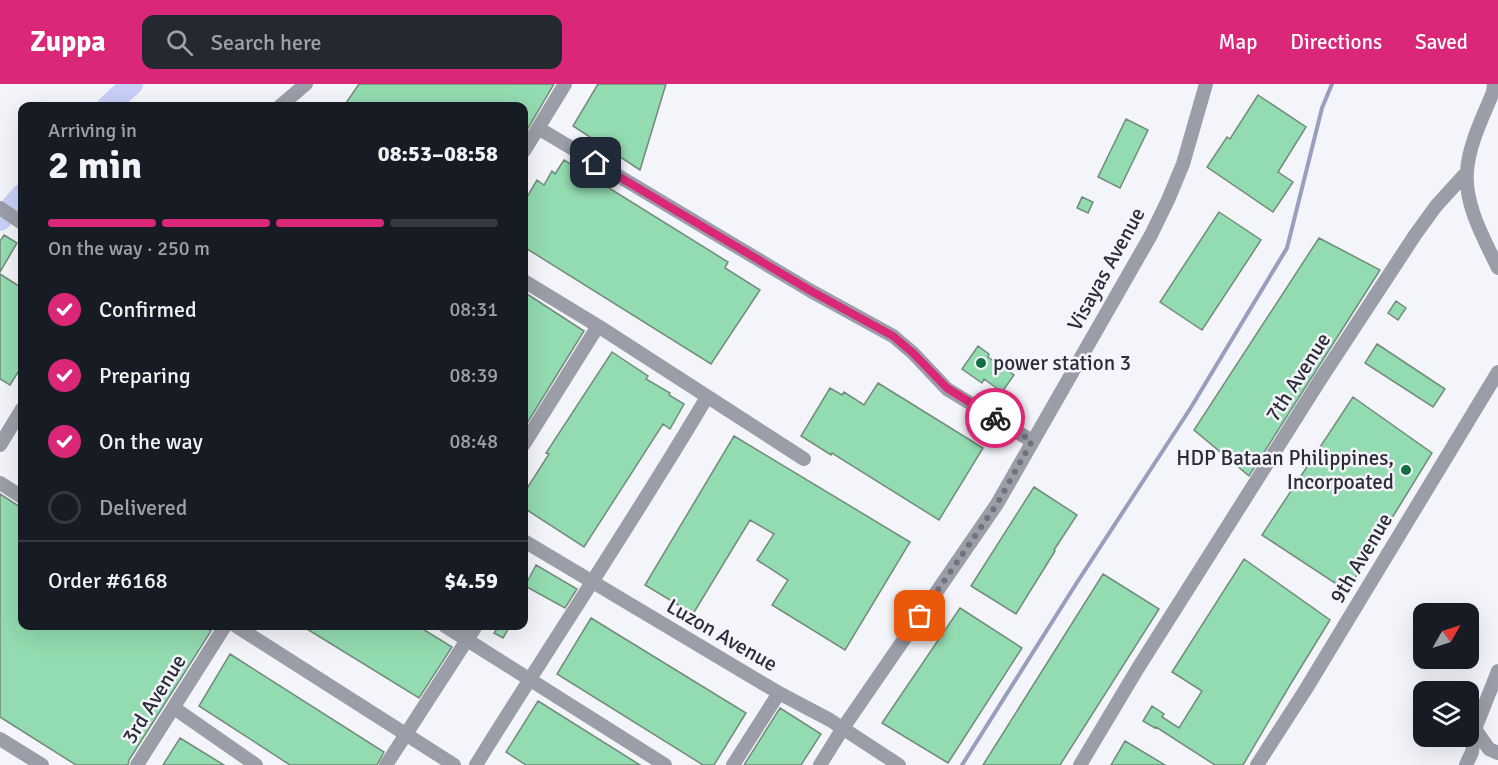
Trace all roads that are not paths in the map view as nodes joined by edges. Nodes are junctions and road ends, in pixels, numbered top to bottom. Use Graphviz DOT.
graph roads {
  1 [pos="306,84"];
  2 [pos="565,84"];
  3 [pos="1206,84"];
  4 [pos="1494,84"];
  5 [pos="285,102"];
  6 [pos="538,128"];
  7 [pos="528,144"];
  8 [pos="1467,172"];
  9 [pos="4,211"];
  10 [pos="18,220"];
  11 [pos="1498,268"];
  12 [pos="528,283"];
  13 [pos="598,326"];
  14 [pos="1498,372"];
  15 [pos="707,397"];
  16 [pos="18,416"];
  17 [pos="528,438"];
  18 [pos="1032,441"];
  19 [pos="0,445"];
  20 [pos="804,459"];
  21 [pos="0,483"];
  22 [pos="18,494"];
  23 [pos="528,549"];
  24 [pos="592,583"];
  25 [pos="223,630"];
  26 [pos="242,630"];
  27 [pos="451,630"];
  28 [pos="473,630"];
  29 [pos="466,639"];
  30 [pos="1498,671"];
  31 [pos="529,679"];
  32 [pos="779,693"];
  33 [pos="174,708"];
  34 [pos="1479,719"];
  35 [pos="843,728"];
  36 [pos="405,734"];
  37 [pos="1479,735"];
  38 [pos="0,739"];
  39 [pos="1473,747"];
  40 [pos="1498,753"];
  41 [pos="42,765"];
  42 [pos="137,765"];
  43 [pos="256,765"];
  44 [pos="386,765"];
  45 [pos="454,765"];
  46 [pos="476,765"];
  47 [pos="665,765"];
  48 [pos="733,765"];
  49 [pos="820,765"];
  50 [pos="899,765"];
  51 [pos="1080,765"];
  52 [pos="1257,765"];
  53 [pos="1466,765"];
  1 -- 5 [label="street"];
  2 -- 6 [label="street"];
  3 -- 18 [label="street, Visayas Avenue"];
  4 -- 8 [label="street"];
  6 -- 7 [label="street"];
  6 -- 18 [label="street"];
  8 -- 11 [label="street"];
  8 -- 51 [label="street, 7th Avenue"];
  9 -- 10 [label="street"];
  12 -- 13 [label="street"];
  13 -- 15 [label="street"];
  13 -- 17 [label="street"];
  14 -- 52 [label="street, 9th Avenue"];
  15 -- 20 [label="street"];
  15 -- 24 [label="street"];
  16 -- 19 [label="street"];
  18 -- 35 [label="street, Visayas Avenue"];
  21 -- 22 [label="street"];
  23 -- 24 [label="street, Luzon Avenue"];
  24 -- 31 [label="street"];
  24 -- 32 [label="street, Luzon Avenue"];
  25 -- 33 [label="street, 3rd Avenue"];
  26 -- 36 [label="street"];
  27 -- 29 [label="street"];
  28 -- 29 [label="street"];
  29 -- 31 [label="street"];
  29 -- 36 [label="street"];
  30 -- 34 [label="street"];
  31 -- 46 [label="street"];
  31 -- 47 [label="street"];
  32 -- 35 [label="street, Luzon Avenue"];
  32 -- 48 [label="street"];
  33 -- 42 [label="street, 3rd Avenue"];
  33 -- 43 [label="street"];
  35 -- 49 [label="street, Visayas Avenue"];
  35 -- 50 [label="street, Luzon Avenue"];
  36 -- 44 [label="street"];
  36 -- 45 [label="street"];
  37 -- 40 [label="street"];
  38 -- 41 [label="street"];
  39 -- 53 [label="street"];
}
